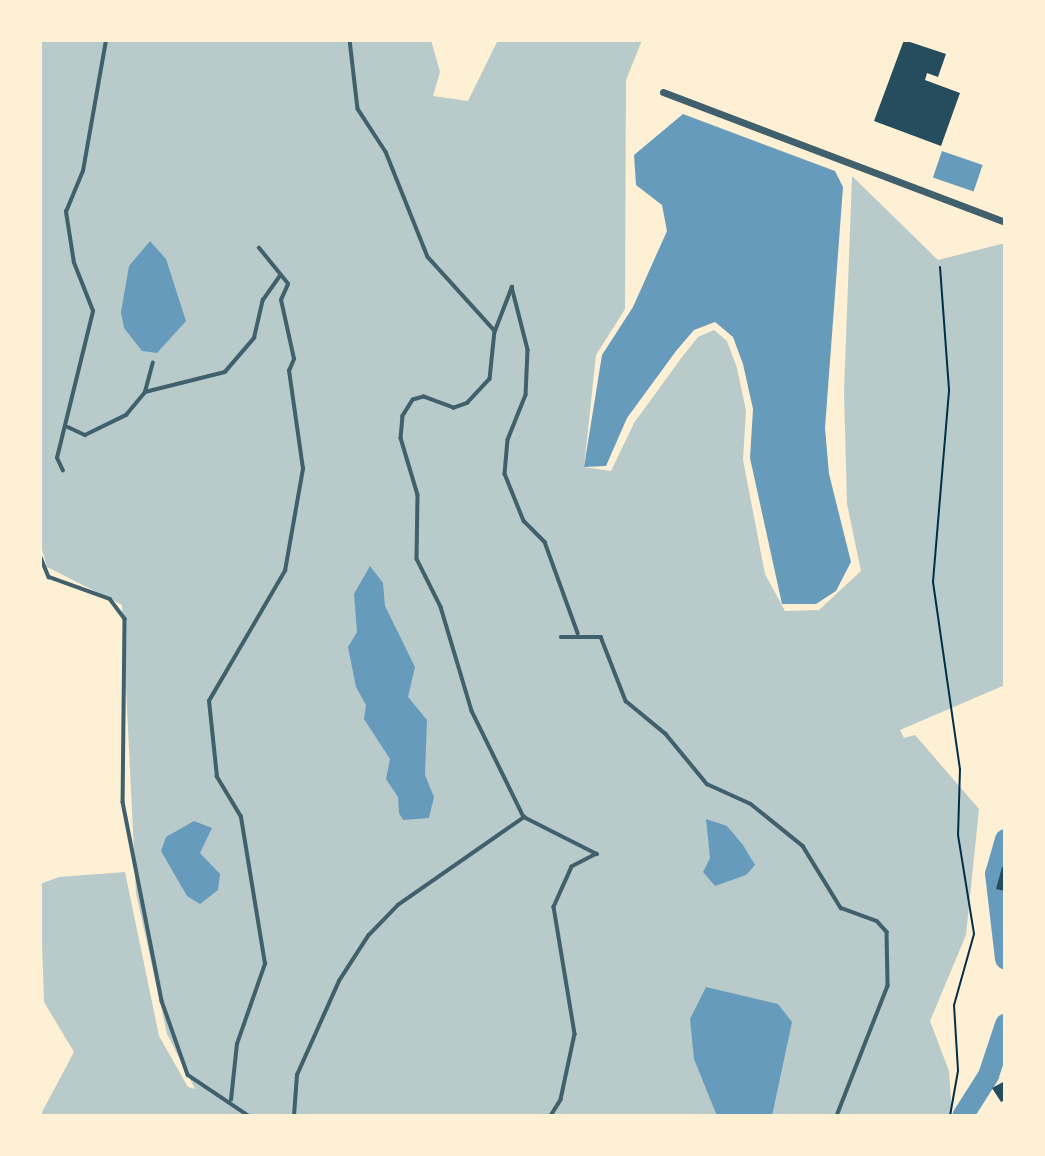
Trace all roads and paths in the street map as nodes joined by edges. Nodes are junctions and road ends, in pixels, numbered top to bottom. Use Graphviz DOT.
graph roads {
  1 [pos="106,40"];
  2 [pos="350,40"];
  3 [pos="663,92"];
  4 [pos="40,158"];
  5 [pos="40,196"];
  6 [pos="1005,222"];
  7 [pos="259,248"];
  8 [pos="940,267"];
  9 [pos="280,276"];
  10 [pos="495,331"];
  11 [pos="153,363"];
  12 [pos="145,392"];
  13 [pos="68,427"];
  14 [pos="63,471"];
  15 [pos="40,555"];
  16 [pos="578,633"];
  17 [pos="561,637"];
  18 [pos="524,817"];
  19 [pos="230,1100"];
  20 [pos="248,1116"];
  21 [pos="294,1116"];
  22 [pos="551,1116"];
  23 [pos="837,1116"];
  24 [pos="950,1116"];
  1 -- 13 [label="lane"];
  2 -- 10 [label="lane"];
  3 -- 6 [label="street"];
  4 -- 5 [label="lane"];
  7 -- 9 [label="lane"];
  8 -- 24 [label="path"];
  9 -- 12 [label="lane"];
  9 -- 19 [label="lane"];
  10 -- 16 [label="lane"];
  10 -- 18 [label="lane"];
  11 -- 12 [label="lane"];
  12 -- 13 [label="lane"];
  13 -- 14 [label="lane"];
  15 -- 19 [label="lane"];
  16 -- 17 [label="lane"];
  16 -- 23 [label="lane"];
  18 -- 21 [label="lane"];
  18 -- 22 [label="lane"];
  19 -- 20 [label="lane"];
}
